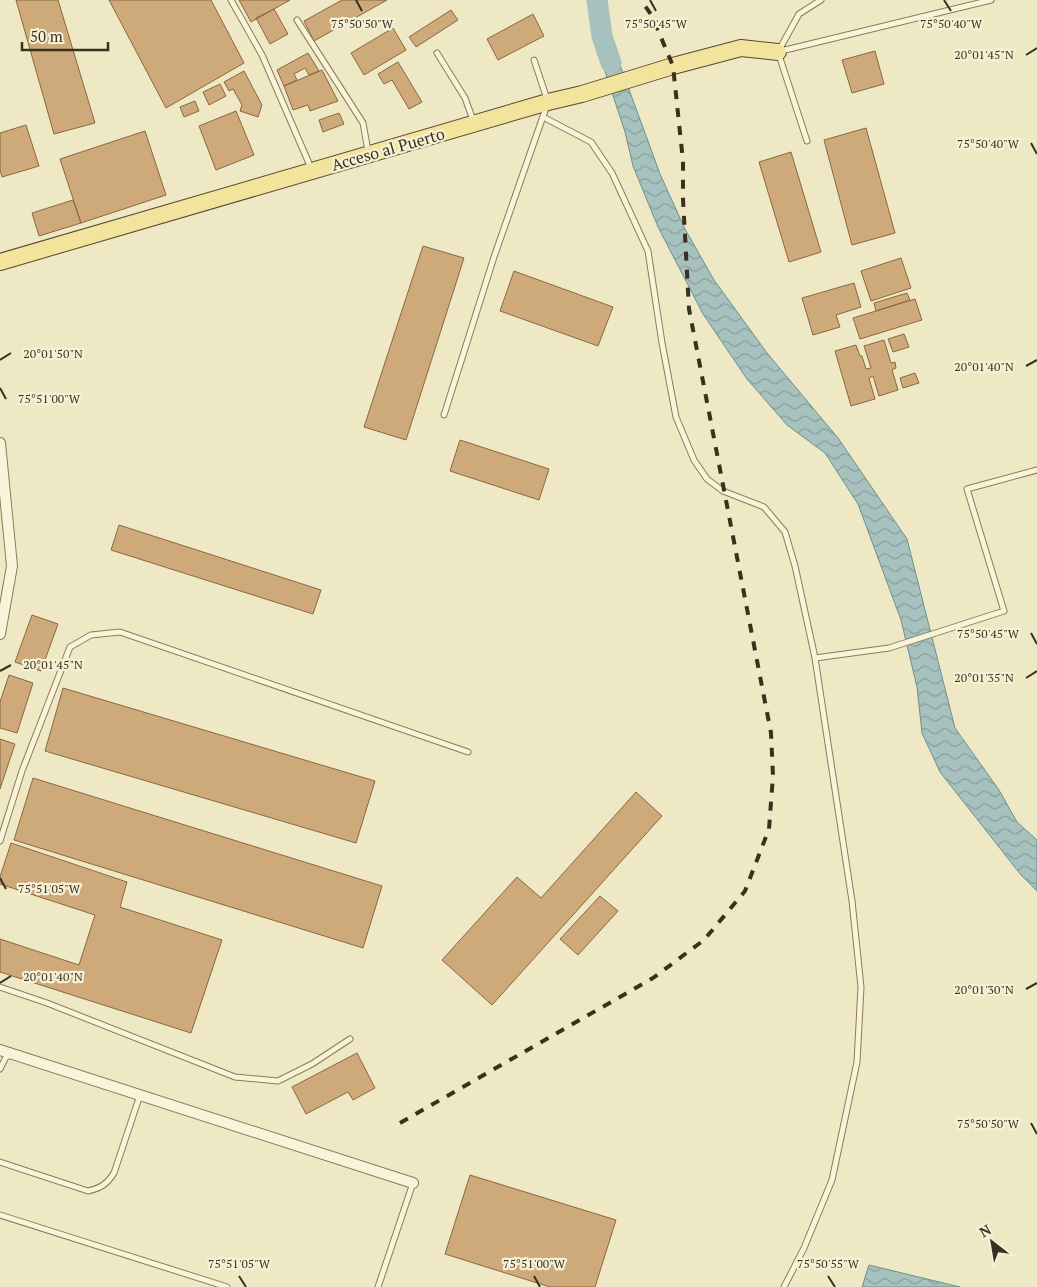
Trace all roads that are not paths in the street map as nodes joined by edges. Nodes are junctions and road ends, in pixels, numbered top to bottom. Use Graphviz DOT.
graph roads {
  1 [pos="231,0"];
  2 [pos="822,0"];
  3 [pos="991,0"];
  4 [pos="297,20"];
  5 [pos="778,52"];
  6 [pos="437,53"];
  7 [pos="534,60"];
  8 [pos="545,109"];
  9 [pos="474,123"];
  10 [pos="807,140"];
  11 [pos="369,154"];
  12 [pos="312,171"];
  13 [pos="0,262"];
  14 [pos="444,415"];
  15 [pos="0,442"];
  16 [pos="1,462"];
  17 [pos="1037,470"];
  18 [pos="0,634"];
  19 [pos="815,658"];
  20 [pos="468,752"];
  21 [pos="0,840"];
  22 [pos="0,987"];
  23 [pos="350,1039"];
  24 [pos="0,1050"];
  25 [pos="15,1054"];
  26 [pos="0,1069"];
  27 [pos="140,1094"];
  28 [pos="0,1162"];
  29 [pos="413,1183"];
  30 [pos="0,1215"];
  31 [pos="227,1287"];
  32 [pos="378,1287"];
  33 [pos="784,1287"];
  1 -- 12 [label="lane"];
  2 -- 5 [label="lane"];
  3 -- 5 [label="lane"];
  4 -- 11 [label="lane"];
  5 -- 8 [label="main road, Acceso al Puerto"];
  5 -- 10 [label="lane"];
  6 -- 9 [label="lane"];
  7 -- 8 [label="lane"];
  8 -- 9 [label="main road, Acceso al Puerto"];
  8 -- 14 [label="lane"];
  8 -- 19 [label="lane"];
  9 -- 11 [label="main road, Acceso al Puerto"];
  11 -- 12 [label="main road, Acceso al Puerto"];
  12 -- 13 [label="main road, Acceso al Puerto"];
  15 -- 16 [label="street"];
  16 -- 18 [label="street"];
  17 -- 19 [label="lane"];
  19 -- 33 [label="lane"];
  20 -- 21 [label="lane"];
  22 -- 23 [label="lane"];
  24 -- 25 [label="street"];
  25 -- 26 [label="lane"];
  25 -- 27 [label="street"];
  27 -- 28 [label="lane"];
  27 -- 29 [label="street"];
  29 -- 32 [label="lane"];
  30 -- 31 [label="lane"];
}
